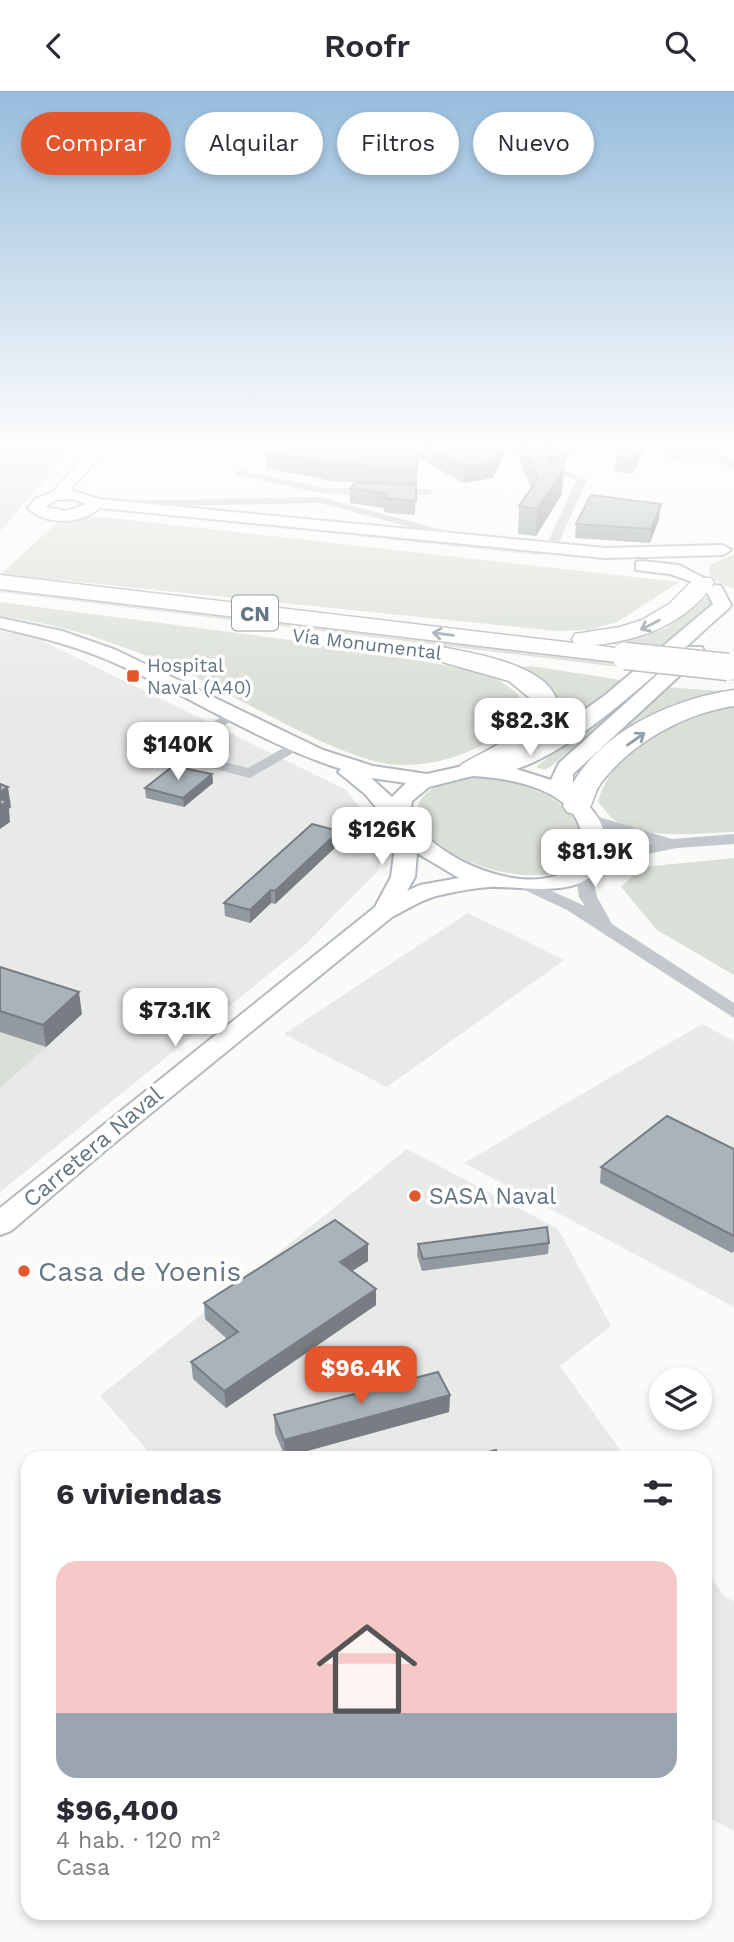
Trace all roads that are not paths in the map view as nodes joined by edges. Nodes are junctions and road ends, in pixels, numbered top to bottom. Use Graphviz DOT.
graph roads {
  1 [pos="334,529"];
  2 [pos="352,529"];
  3 [pos="439,529"];
  4 [pos="560,529"];
  5 [pos="486,543"];
  6 [pos="729,549"];
  7 [pos="549,553"];
  8 [pos="0,582"];
  9 [pos="705,584"];
  10 [pos="734,596"];
  11 [pos="0,597"];
  12 [pos="734,615"];
  13 [pos="0,623"];
  14 [pos="511,642"];
  15 [pos="441,654"];
  16 [pos="621,665"];
  17 [pos="726,677"];
  18 [pos="734,698"];
  19 [pos="232,714"];
  20 [pos="297,746"];
  21 [pos="336,763"];
  22 [pos="478,771"];
  23 [pos="426,780"];
  24 [pos="575,806"];
  25 [pos="406,826"];
  26 [pos="734,839"];
  27 [pos="677,843"];
  28 [pos="588,865"];
  29 [pos="492,880"];
  30 [pos="520,884"];
  31 [pos="384,912"];
  32 [pos="613,934"];
  33 [pos="734,1012"];
  34 [pos="0,1224"];
  1 -- 7 [label="main road"];
  2 -- 5 [label="main road"];
  3 -- 5 [label="street"];
  4 -- 7 [label="street"];
  5 -- 7 [label="main road"];
  6 -- 7 [label="main road"];
  6 -- 9 [label="main road"];
  7 -- 9 [label="main road"];
  14 -- 8 [label="highway, Vía Monumental / CN, one-way"];
  9 -- 10 [label="main road"];
  9 -- 14 [label="highway, one-way"];
  9 -- 22 [label="main road"];
  11 -- 15 [label="highway, Vía Monumental / CN"];
  12 -- 24 [label="main road"];
  13 -- 19 [label="main road"];
  14 -- 16 [label="highway, Vía Monumental / CN"];
  15 -- 16 [label="highway, Vía Monumental / CN"];
  15 -- 22 [label="highway"];
  16 -- 17 [label="highway, Vía Monumental / CN"];
  24 -- 18 [label="highway, one-way"];
  19 -- 20 [label="main road"];
  19 -- 20 [label="street"];
  20 -- 21 [label="main road"];
  21 -- 23 [label="main road"];
  21 -- 25 [label="main road"];
  22 -- 23 [label="main road"];
  22 -- 24 [label="main road"];
  23 -- 25 [label="main road, Carretera Naval"];
  24 -- 27 [label="street"];
  24 -- 28 [label="main road"];
  25 -- 29 [label="main road"];
  25 -- 31 [label="main road, Carretera Naval"];
  26 -- 27 [label="street"];
  27 -- 28 [label="street"];
  28 -- 30 [label="main road"];
  28 -- 32 [label="street"];
  29 -- 30 [label="main road"];
  29 -- 31 [label="main road, Carretera Naval"];
  30 -- 32 [label="street"];
  31 -- 34 [label="main road, Carretera Naval"];
  32 -- 33 [label="street"];
}
